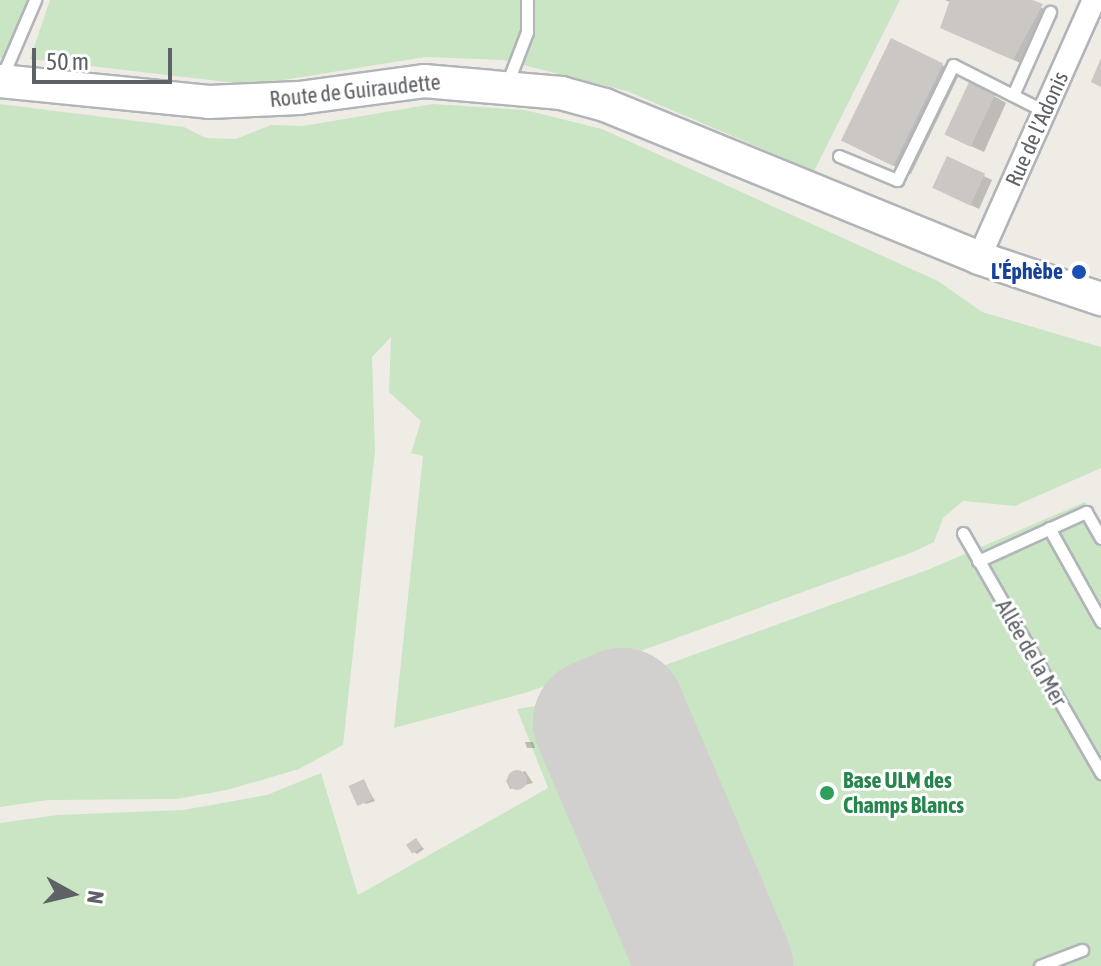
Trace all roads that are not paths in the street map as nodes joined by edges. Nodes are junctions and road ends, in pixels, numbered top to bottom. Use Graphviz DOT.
graph roads {
  1 [pos="35,0"];
  2 [pos="527,0"];
  3 [pos="1094,0"];
  4 [pos="1050,12"];
  5 [pos="0,81"];
  6 [pos="507,85"];
  7 [pos="1013,95"];
  8 [pos="1046,112"];
  9 [pos="839,156"];
  10 [pos="744,165"];
  11 [pos="777,185"];
  12 [pos="979,258"];
  13 [pos="1101,299"];
  14 [pos="1101,315"];
  15 [pos="1049,528"];
  16 [pos="963,533"];
  17 [pos="1101,538"];
  18 [pos="978,561"];
  19 [pos="1101,621"];
  20 [pos="1101,773"];
  21 [pos="1082,950"];
  22 [pos="1040,966"];
  1 -- 5 [label="lane"];
  2 -- 6 [label="lane"];
  3 -- 8 [label="street, Rue de l'Adonis"];
  4 -- 7 [label="lane"];
  5 -- 6 [label="street, Route de Guiraudette"];
  6 -- 10 [label="street, Route de Guiraudette"];
  7 -- 8 [label="lane"];
  7 -- 9 [label="lane"];
  8 -- 12 [label="street, Rue de l'Adonis"];
  10 -- 11 [label="street, Route de Guiraudette"];
  10 -- 12 [label="street, Route de Guiraudette"];
  11 -- 12 [label="street, Route de Guiraudette"];
  11 -- 14 [label="street, Route de Guiraudette"];
  12 -- 13 [label="street, Route de Guiraudette"];
  15 -- 17 [label="lane"];
  15 -- 18 [label="lane"];
  15 -- 19 [label="lane"];
  16 -- 18 [label="lane, Allée de la Mer"];
  18 -- 20 [label="lane, Allée de la Mer"];
  21 -- 22 [label="lane"];
}
